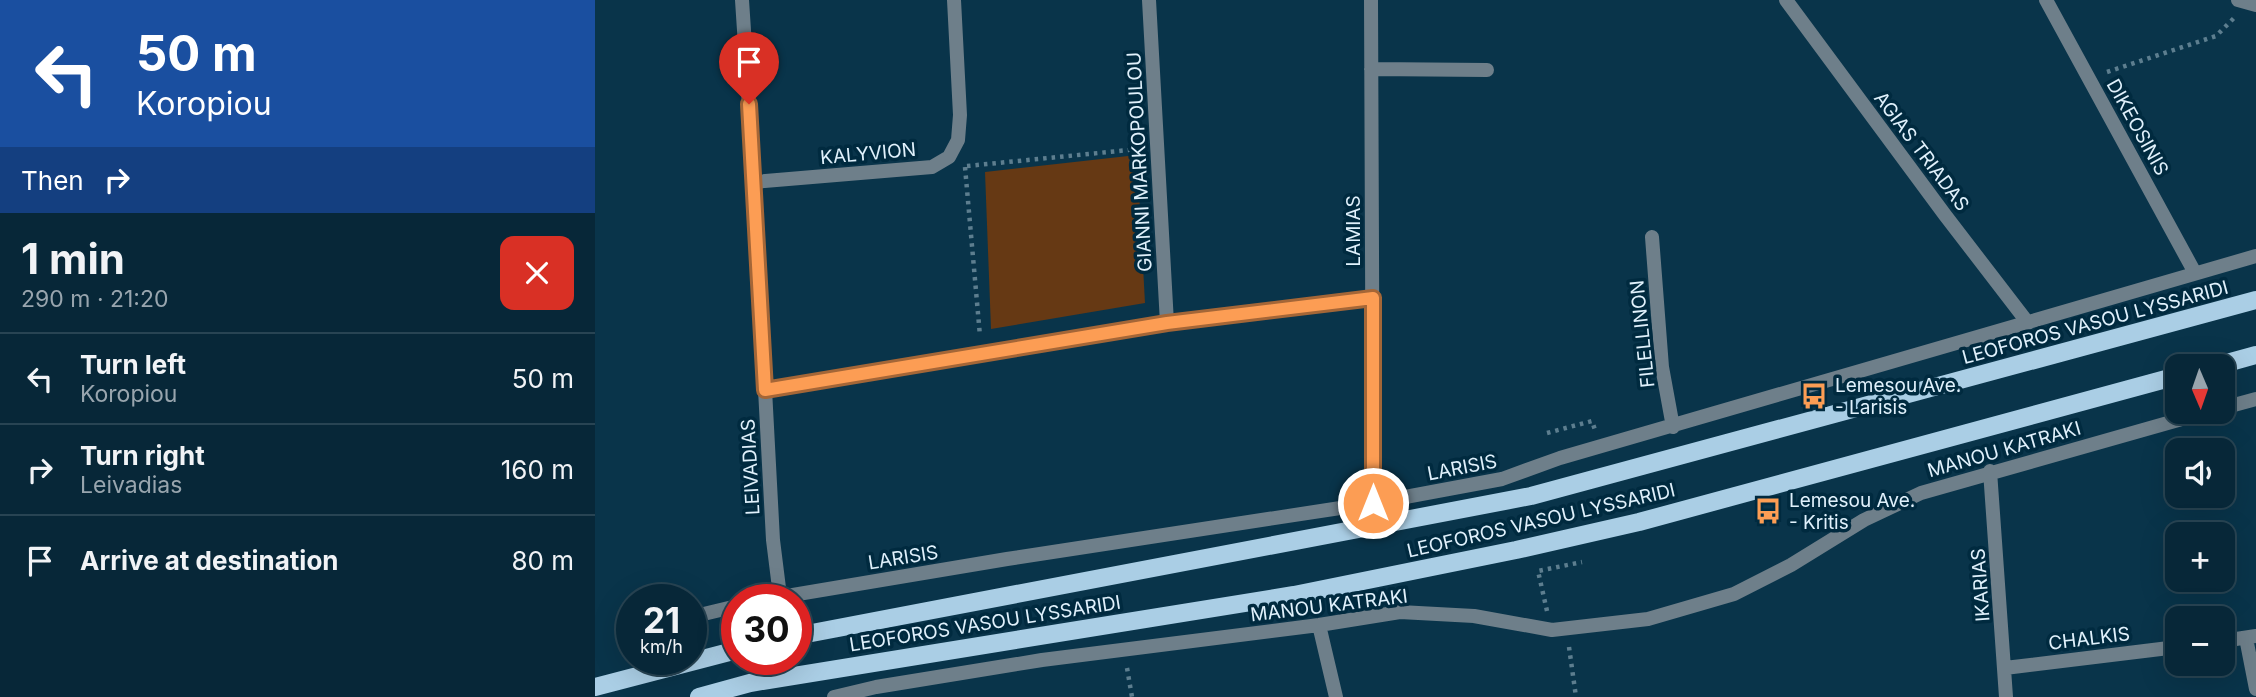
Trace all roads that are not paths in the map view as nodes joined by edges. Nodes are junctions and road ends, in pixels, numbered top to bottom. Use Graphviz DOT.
graph roads {
  1 [pos="742,0"];
  2 [pos="954,0"];
  3 [pos="1149,0"];
  4 [pos="1371,0"];
  5 [pos="1786,0"];
  6 [pos="2046,0"];
  7 [pos="1371,69"];
  8 [pos="1487,70"];
  9 [pos="754,182"];
  10 [pos="1652,237"];
  11 [pos="2256,256"];
  12 [pos="2195,273"];
  13 [pos="1373,298"];
  14 [pos="2256,300"];
  15 [pos="1167,323"];
  16 [pos="2028,323"];
  17 [pos="2256,355"];
  18 [pos="2235,361"];
  19 [pos="2165,379"];
  20 [pos="765,390"];
  21 [pos="2256,399"];
  22 [pos="2235,405"];
  23 [pos="2165,423"];
  24 [pos="1673,427"];
  25 [pos="1990,471"];
  26 [pos="1373,503"];
  27 [pos="778,584"];
  28 [pos="812,591"];
  29 [pos="1319,625"];
  30 [pos="812,633"];
  31 [pos="2251,637"];
  32 [pos="2165,648"];
  33 [pos="721,654"];
  34 [pos="2005,668"];
  35 [pos="595,687"];
  36 [pos="2256,689"];
  37 [pos="699,697"];
  38 [pos="834,697"];
  39 [pos="1336,697"];
  40 [pos="2006,697"];
  1 -- 9 [label="street, LEIVADIAS"];
  2 -- 9 [label="street, KALYVION"];
  3 -- 15 [label="street, GIANNI MARKOPOULOU"];
  4 -- 7 [label="street, LAMIAS"];
  5 -- 16 [label="street, AGIAS TRIADAS"];
  6 -- 12 [label="street, DIKEOSINIS"];
  7 -- 8 [label="street"];
  7 -- 13 [label="street, LAMIAS"];
  9 -- 20 [label="street, LEIVADIAS"];
  10 -- 24 [label="street, FILELLINON"];
  11 -- 12 [label="street, LARISIS"];
  12 -- 16 [label="street, LARISIS"];
  13 -- 15 [label="street"];
  13 -- 26 [label="street, LAMIAS"];
  14 -- 30 [label="main road, LEOFOROS VASOU LYSSARIDI"];
  15 -- 20 [label="street"];
  16 -- 24 [label="street, LARISIS"];
  17 -- 18 [label="main road"];
  19 -- 37 [label="main road, LEOFOROS VASOU LYSSARIDI"];
  20 -- 27 [label="street, LEIVADIAS"];
  21 -- 22 [label="street"];
  23 -- 25 [label="street, MANOU KATRAKI"];
  24 -- 26 [label="street, LARISIS"];
  25 -- 29 [label="street, MANOU KATRAKI"];
  25 -- 34 [label="street, IKARIAS"];
  26 -- 28 [label="street, LARISIS"];
  29 -- 38 [label="street, MANOU KATRAKI"];
  29 -- 39 [label="street"];
  31 -- 36 [label="street"];
  32 -- 34 [label="street, CHALKIS"];
  33 -- 35 [label="main road"];
  34 -- 40 [label="street, IKARIAS"];
}
